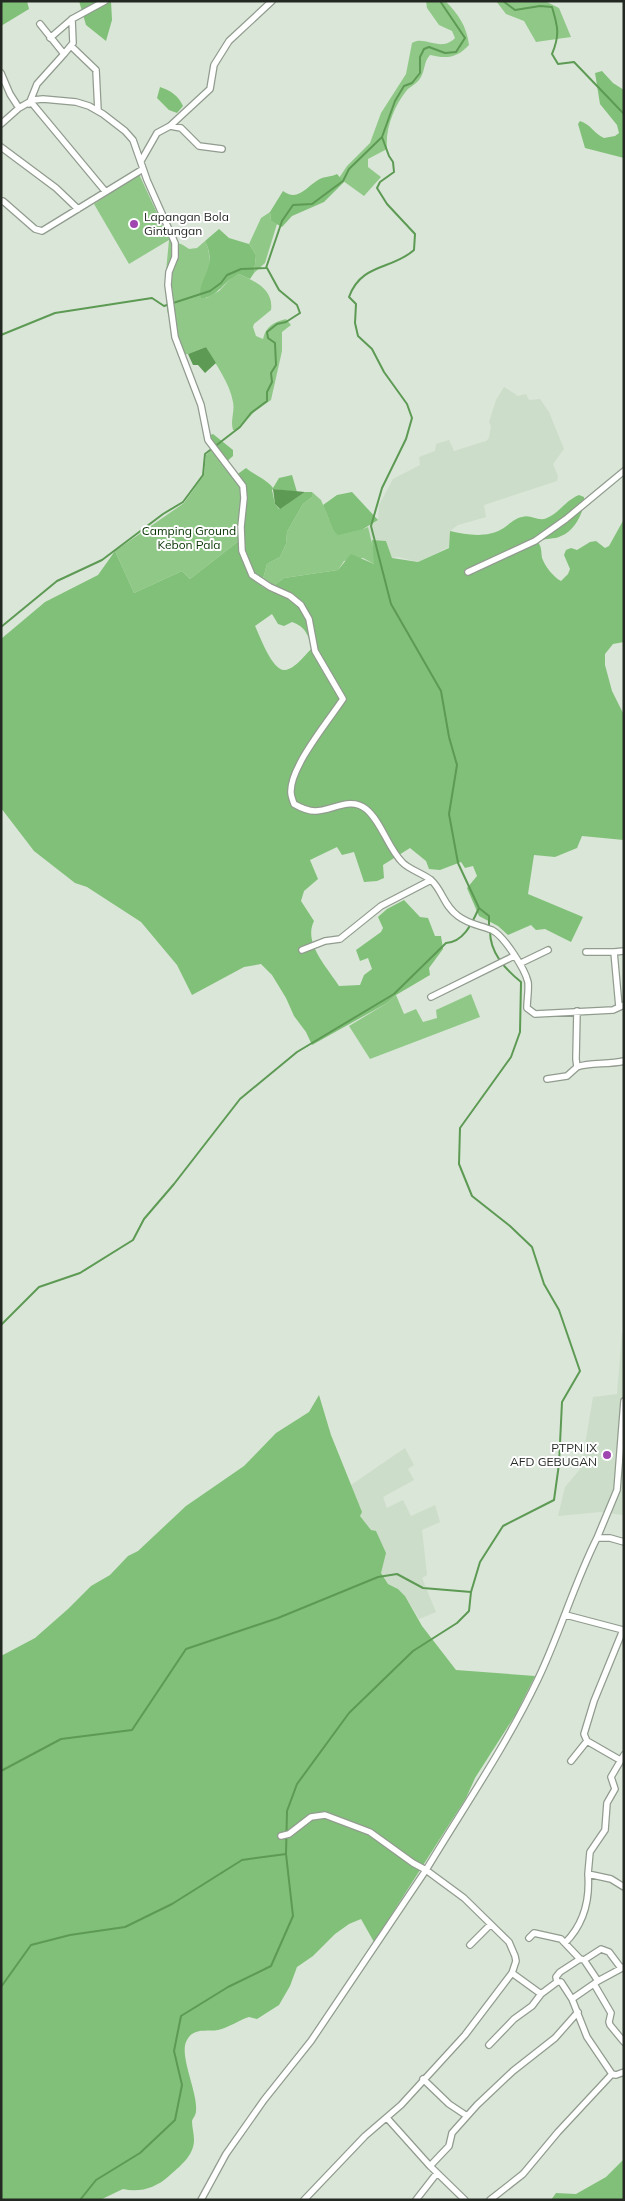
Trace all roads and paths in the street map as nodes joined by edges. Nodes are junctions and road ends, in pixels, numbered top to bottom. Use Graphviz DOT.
graph roads {
  1 [pos="105,1"];
  2 [pos="272,1"];
  3 [pos="72,19"];
  4 [pos="40,24"];
  5 [pos="50,38"];
  6 [pos="72,46"];
  7 [pos="64,54"];
  8 [pos="1,73"];
  9 [pos="30,103"];
  10 [pos="19,108"];
  11 [pos="98,111"];
  12 [pos="1,124"];
  13 [pos="170,126"];
  14 [pos="1,147"];
  15 [pos="222,149"];
  16 [pos="141,160"];
  17 [pos="143,169"];
  18 [pos="105,191"];
  19 [pos="2,200"];
  20 [pos="78,208"];
  21 [pos="624,471"];
  22 [pos="468,572"];
  23 [pos="431,880"];
  24 [pos="302,950"];
  25 [pos="548,950"];
  26 [pos="586,952"];
  27 [pos="614,952"];
  28 [pos="624,952"];
  29 [pos="514,956"];
  30 [pos="521,963"];
  31 [pos="431,997"];
  32 [pos="620,1008"];
  33 [pos="577,1011"];
  34 [pos="624,1061"];
  35 [pos="577,1067"];
  36 [pos="547,1079"];
  37 [pos="624,1401"];
  38 [pos="597,1538"];
  39 [pos="624,1542"];
  40 [pos="566,1615"];
  41 [pos="623,1629"];
  42 [pos="587,1741"];
  43 [pos="622,1758"];
  44 [pos="571,1761"];
  45 [pos="285,1835"];
  46 [pos="426,1870"];
  47 [pos="588,1874"];
  48 [pos="624,1887"];
  49 [pos="490,1925"];
  50 [pos="529,1938"];
  51 [pos="565,1943"];
  52 [pos="470,1945"];
  53 [pos="582,1960"];
  54 [pos="623,1968"];
  55 [pos="512,1973"];
  56 [pos="557,1982"];
  57 [pos="596,1983"];
  58 [pos="541,1994"];
  59 [pos="572,1999"];
  60 [pos="578,2012"];
  61 [pos="624,2042"];
  62 [pos="489,2045"];
  63 [pos="624,2072"];
  64 [pos="612,2074"];
  65 [pos="424,2079"];
  66 [pos="467,2116"];
  67 [pos="387,2118"];
  68 [pos="430,2166"];
  69 [pos="437,2173"];
  70 [pos="201,2200"];
  71 [pos="304,2200"];
  72 [pos="416,2200"];
  73 [pos="465,2200"];
  74 [pos="490,2200"];
  1 -- 3 [label="street"];
  2 -- 13 [label="street"];
  3 -- 5 [label="street"];
  3 -- 6 [label="street"];
  4 -- 5 [label="street"];
  5 -- 7 [label="street"];
  6 -- 7 [label="street"];
  6 -- 11 [label="street"];
  7 -- 9 [label="street"];
  8 -- 10 [label="street"];
  9 -- 10 [label="street"];
  9 -- 11 [label="street"];
  9 -- 18 [label="street"];
  10 -- 12 [label="street"];
  11 -- 16 [label="street"];
  13 -- 15 [label="street"];
  13 -- 16 [label="street"];
  14 -- 20 [label="street"];
  16 -- 17 [label="street"];
  17 -- 18 [label="street"];
  17 -- 23 [label="street"];
  18 -- 20 [label="street"];
  19 -- 20 [label="street"];
  21 -- 22 [label="street"];
  23 -- 24 [label="street"];
  23 -- 29 [label="street"];
  25 -- 30 [label="street"];
  26 -- 27 [label="street"];
  27 -- 28 [label="street"];
  27 -- 32 [label="street"];
  29 -- 30 [label="street"];
  29 -- 31 [label="street"];
  30 -- 33 [label="street"];
  32 -- 33 [label="street"];
  33 -- 35 [label="street"];
  34 -- 35 [label="street"];
  35 -- 36 [label="street"];
  37 -- 38 [label="street"];
  38 -- 39 [label="street"];
  38 -- 40 [label="street"];
  40 -- 41 [label="street"];
  40 -- 46 [label="street"];
  41 -- 42 [label="street"];
  42 -- 43 [label="street"];
  42 -- 44 [label="street"];
  43 -- 47 [label="street"];
  45 -- 46 [label="street"];
  46 -- 49 [label="street"];
  46 -- 70 [label="street"];
  47 -- 48 [label="street"];
  47 -- 51 [label="street"];
  49 -- 52 [label="street"];
  49 -- 55 [label="street"];
  50 -- 51 [label="street"];
  51 -- 53 [label="street"];
  53 -- 54 [label="street"];
  53 -- 56 [label="street"];
  53 -- 57 [label="street"];
  54 -- 57 [label="street"];
  55 -- 58 [label="street"];
  55 -- 65 [label="street"];
  56 -- 58 [label="street"];
  56 -- 59 [label="street"];
  57 -- 59 [label="street"];
  57 -- 61 [label="street"];
  58 -- 62 [label="street"];
  59 -- 60 [label="street"];
  60 -- 64 [label="street"];
  60 -- 66 [label="street"];
  63 -- 64 [label="street"];
  64 -- 74 [label="street"];
  65 -- 66 [label="street"];
  65 -- 67 [label="street"];
  66 -- 68 [label="street"];
  67 -- 68 [label="street"];
  67 -- 71 [label="street"];
  68 -- 69 [label="street"];
  69 -- 72 [label="street"];
  69 -- 73 [label="street"];
}
